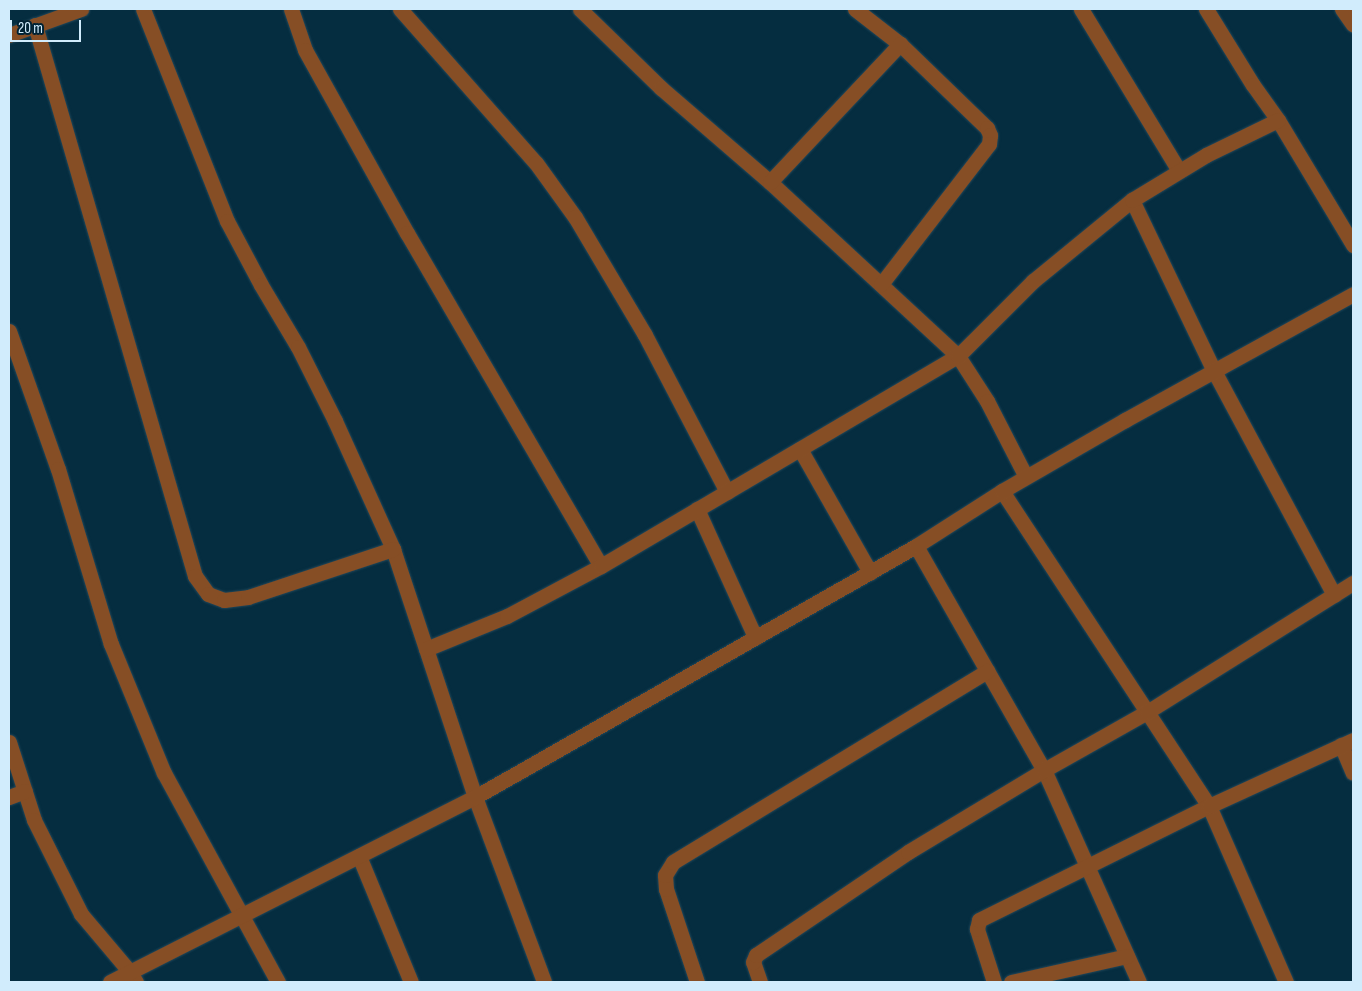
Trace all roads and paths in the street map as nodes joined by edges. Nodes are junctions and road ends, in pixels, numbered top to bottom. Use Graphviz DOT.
graph roads {
  1 [pos="81,9"];
  2 [pos="143,9"];
  3 [pos="291,9"];
  4 [pos="400,9"];
  5 [pos="580,9"];
  6 [pos="855,9"];
  7 [pos="1082,9"];
  8 [pos="1206,9"];
  9 [pos="1342,9"];
  10 [pos="1353,24"];
  11 [pos="35,25"];
  12 [pos="9,35"];
  13 [pos="900,44"];
  14 [pos="1278,120"];
  15 [pos="1179,171"];
  16 [pos="770,182"];
  17 [pos="1132,200"];
  18 [pos="1353,245"];
  19 [pos="881,284"];
  20 [pos="1353,294"];
  21 [pos="9,331"];
  22 [pos="958,356"];
  23 [pos="1214,371"];
  24 [pos="800,449"];
  25 [pos="1026,477"];
  26 [pos="1002,491"];
  27 [pos="727,492"];
  28 [pos="697,509"];
  29 [pos="916,546"];
  30 [pos="394,549"];
  31 [pos="601,566"];
  32 [pos="870,572"];
  33 [pos="1353,582"];
  34 [pos="1334,595"];
  35 [pos="755,637"];
  36 [pos="426,649"];
  37 [pos="987,671"];
  38 [pos="1146,712"];
  39 [pos="9,742"];
  40 [pos="1347,743"];
  41 [pos="1044,770"];
  42 [pos="1353,774"];
  43 [pos="25,791"];
  44 [pos="9,796"];
  45 [pos="475,797"];
  46 [pos="1209,806"];
  47 [pos="359,856"];
  48 [pos="1087,867"];
  49 [pos="242,915"];
  50 [pos="1127,956"];
  51 [pos="133,977"];
  52 [pos="110,982"];
  53 [pos="278,982"];
  54 [pos="411,982"];
  55 [pos="544,982"];
  56 [pos="697,982"];
  57 [pos="760,982"];
  58 [pos="994,982"];
  59 [pos="1012,982"];
  60 [pos="1139,982"];
  61 [pos="1286,982"];
  1 -- 11 [label="street"];
  2 -- 30 [label="street"];
  3 -- 31 [label="street"];
  4 -- 27 [label="street"];
  5 -- 16 [label="street"];
  6 -- 13 [label="street"];
  7 -- 15 [label="street"];
  8 -- 14 [label="street"];
  9 -- 10 [label="street"];
  11 -- 12 [label="street"];
  11 -- 30 [label="street"];
  13 -- 16 [label="street"];
  13 -- 19 [label="street"];
  14 -- 15 [label="street"];
  14 -- 18 [label="street"];
  15 -- 17 [label="street"];
  16 -- 19 [label="street"];
  17 -- 22 [label="street"];
  17 -- 23 [label="street"];
  19 -- 22 [label="street"];
  20 -- 23 [label="street"];
  21 -- 49 [label="street"];
  22 -- 24 [label="street"];
  22 -- 25 [label="street"];
  23 -- 25 [label="street"];
  23 -- 34 [label="street"];
  24 -- 27 [label="street"];
  24 -- 32 [label="street"];
  25 -- 26 [label="street"];
  26 -- 29 [label="street"];
  26 -- 38 [label="street"];
  27 -- 28 [label="street"];
  28 -- 31 [label="street"];
  28 -- 35 [label="street"];
  29 -- 32 [label="street"];
  29 -- 37 [label="street"];
  30 -- 36 [label="street"];
  31 -- 36 [label="street"];
  32 -- 35 [label="street"];
  33 -- 34 [label="street"];
  34 -- 38 [label="street"];
  35 -- 45 [label="street"];
  36 -- 45 [label="street"];
  37 -- 41 [label="street"];
  37 -- 56 [label="street"];
  38 -- 41 [label="street"];
  38 -- 46 [label="street"];
  39 -- 43 [label="street"];
  40 -- 42 [label="street"];
  40 -- 46 [label="street"];
  41 -- 48 [label="street"];
  41 -- 57 [label="street"];
  43 -- 44 [label="street"];
  43 -- 51 [label="street"];
  45 -- 47 [label="street"];
  45 -- 55 [label="street"];
  46 -- 48 [label="street"];
  46 -- 61 [label="street"];
  47 -- 49 [label="street"];
  47 -- 54 [label="street"];
  48 -- 50 [label="street"];
  48 -- 58 [label="street"];
  49 -- 51 [label="street"];
  49 -- 53 [label="street"];
  50 -- 59 [label="street"];
  50 -- 60 [label="street"];
  51 -- 52 [label="street"];
}
